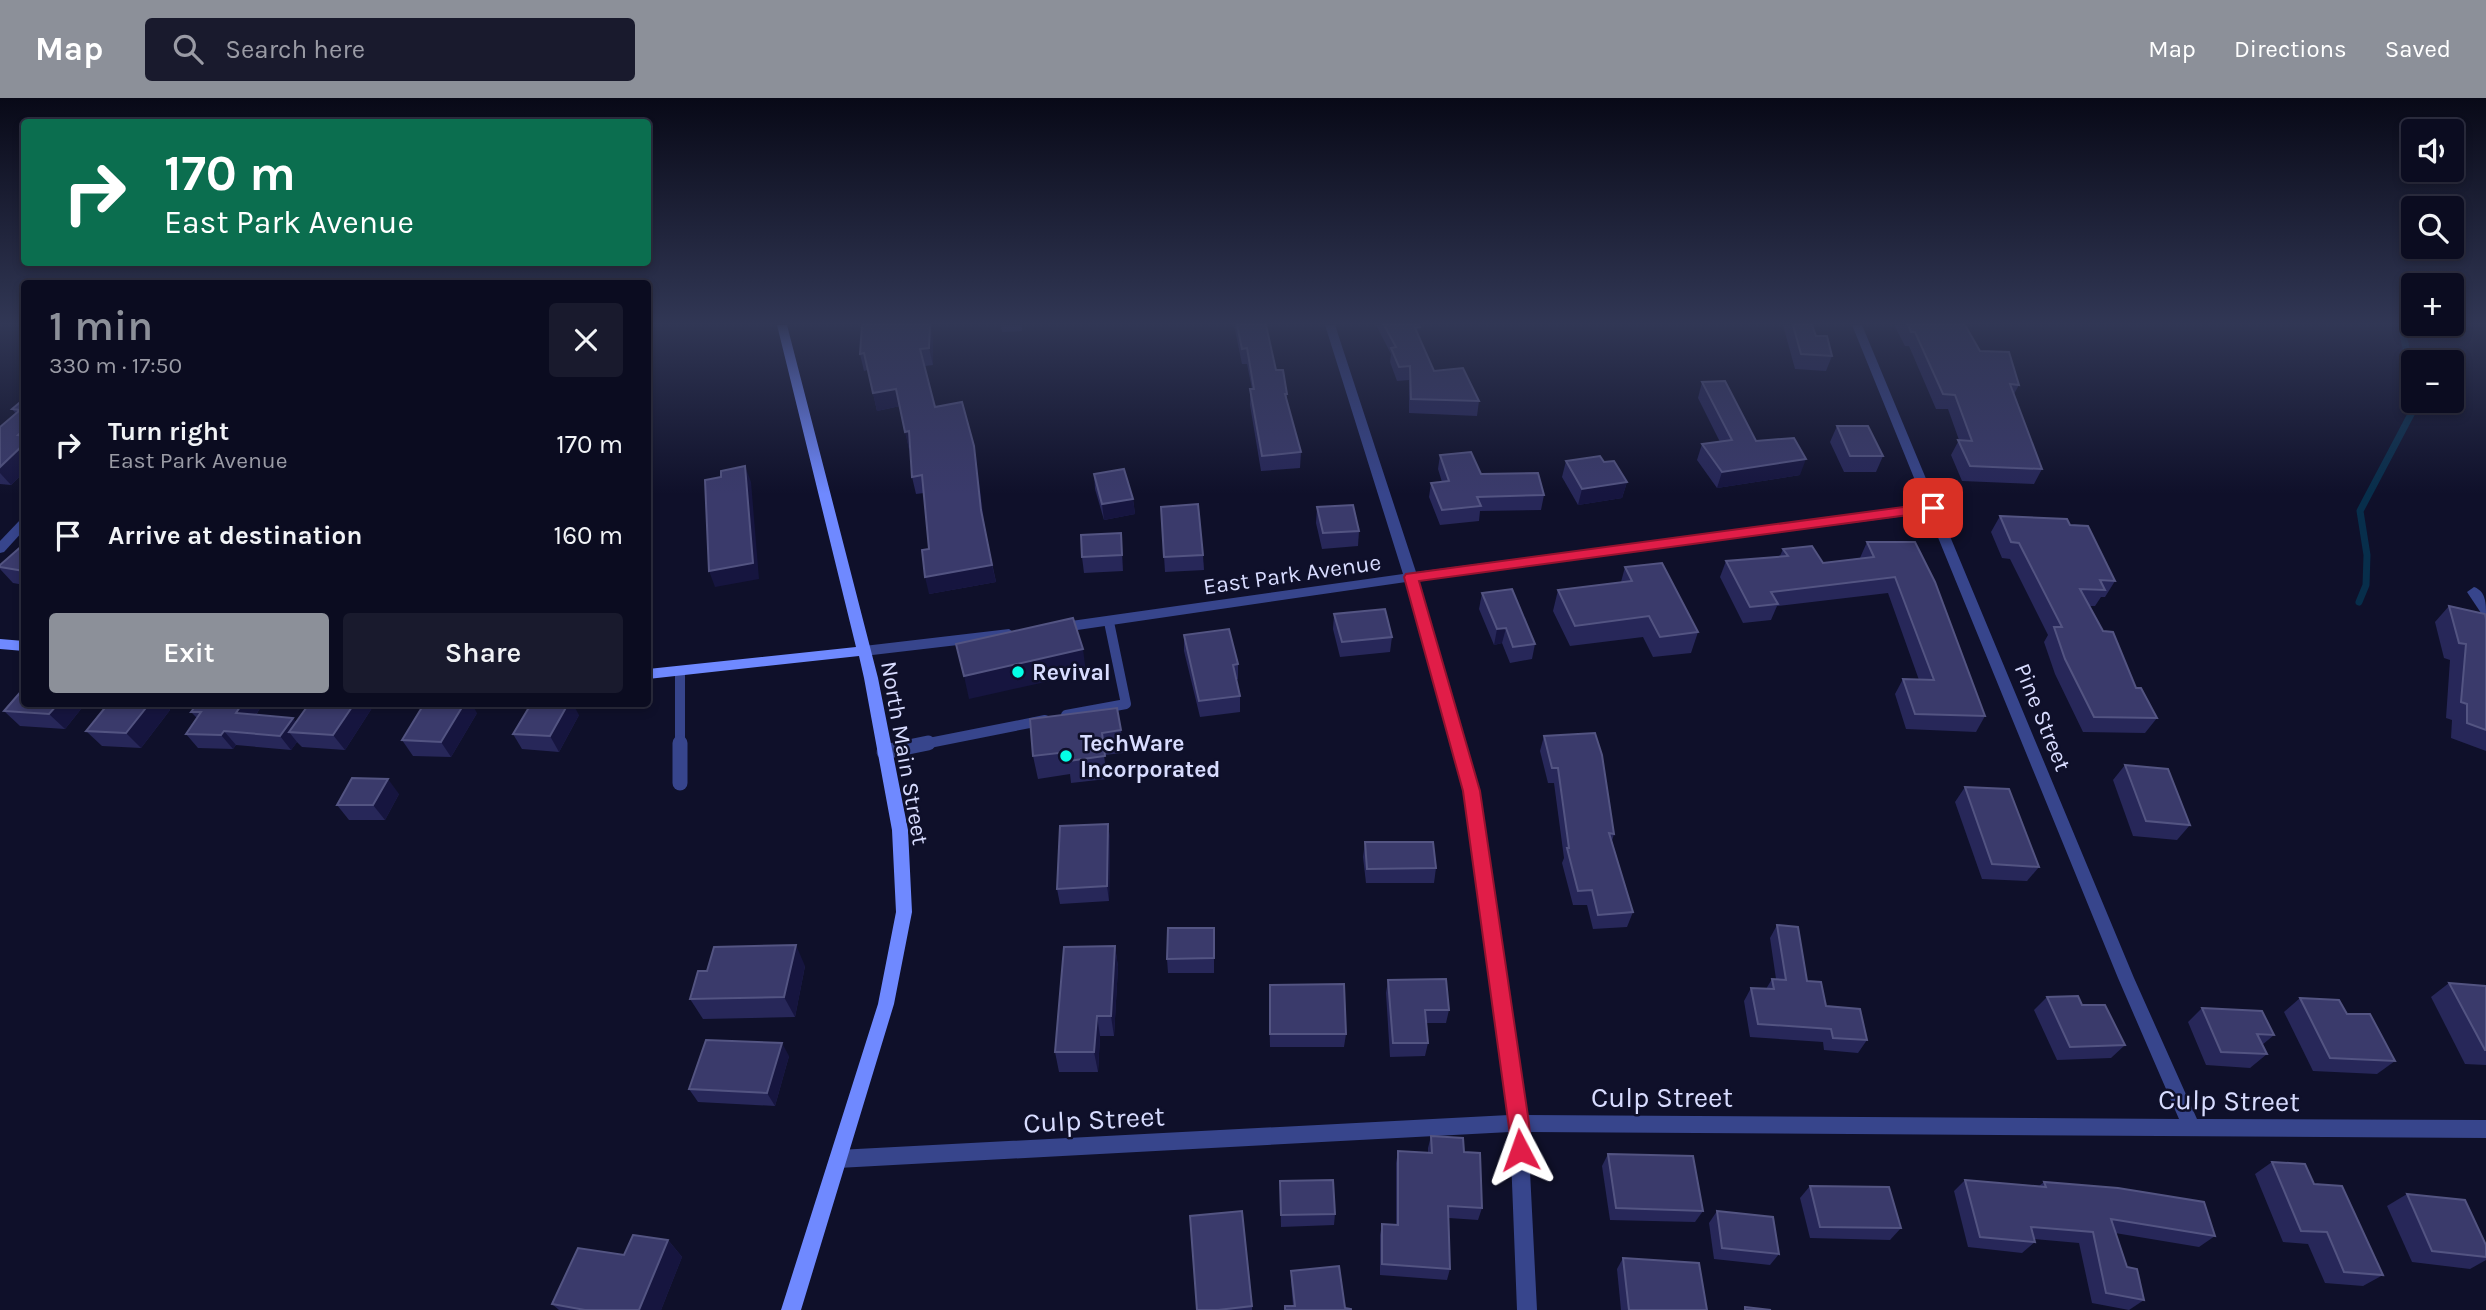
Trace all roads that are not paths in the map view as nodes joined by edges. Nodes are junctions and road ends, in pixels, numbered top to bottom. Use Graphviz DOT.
graph roads {
  1 [pos="796,382"];
  2 [pos="1349,382"];
  3 [pos="1880,382"];
  4 [pos="1933,508"];
  5 [pos="21,526"];
  6 [pos="0,549"];
  7 [pos="1411,577"];
  8 [pos="2474,592"];
  9 [pos="2486,610"];
  10 [pos="1109,622"];
  11 [pos="0,644"];
  12 [pos="21,646"];
  13 [pos="864,651"];
  14 [pos="680,671"];
  15 [pos="651,674"];
  16 [pos="884,752"];
  17 [pos="680,783"];
  18 [pos="1519,1123"];
  19 [pos="2191,1125"];
  20 [pos="2486,1129"];
  21 [pos="838,1159"];
  22 [pos="792,1310"];
  23 [pos="1527,1310"];
  1 -- 13 [label="main road, North Main Street"];
  2 -- 7 [label="street"];
  3 -- 4 [label="street, Pine Street"];
  4 -- 7 [label="street, East Park Avenue"];
  4 -- 19 [label="street, Pine Street"];
  5 -- 6 [label="street"];
  7 -- 10 [label="street, East Park Avenue"];
  7 -- 18 [label="street"];
  8 -- 9 [label="street"];
  10 -- 13 [label="street, East Park Avenue"];
  10 -- 16 [label="lane"];
  11 -- 12 [label="main road"];
  13 -- 14 [label="main road"];
  13 -- 16 [label="main road, North Main Street"];
  14 -- 15 [label="main road"];
  14 -- 17 [label="lane"];
  16 -- 21 [label="main road, North Main Street"];
  18 -- 19 [label="street, Culp Street"];
  18 -- 21 [label="street, Culp Street"];
  18 -- 23 [label="street"];
  19 -- 20 [label="street, Culp Street"];
  21 -- 22 [label="main road, North Main Street"];
}
